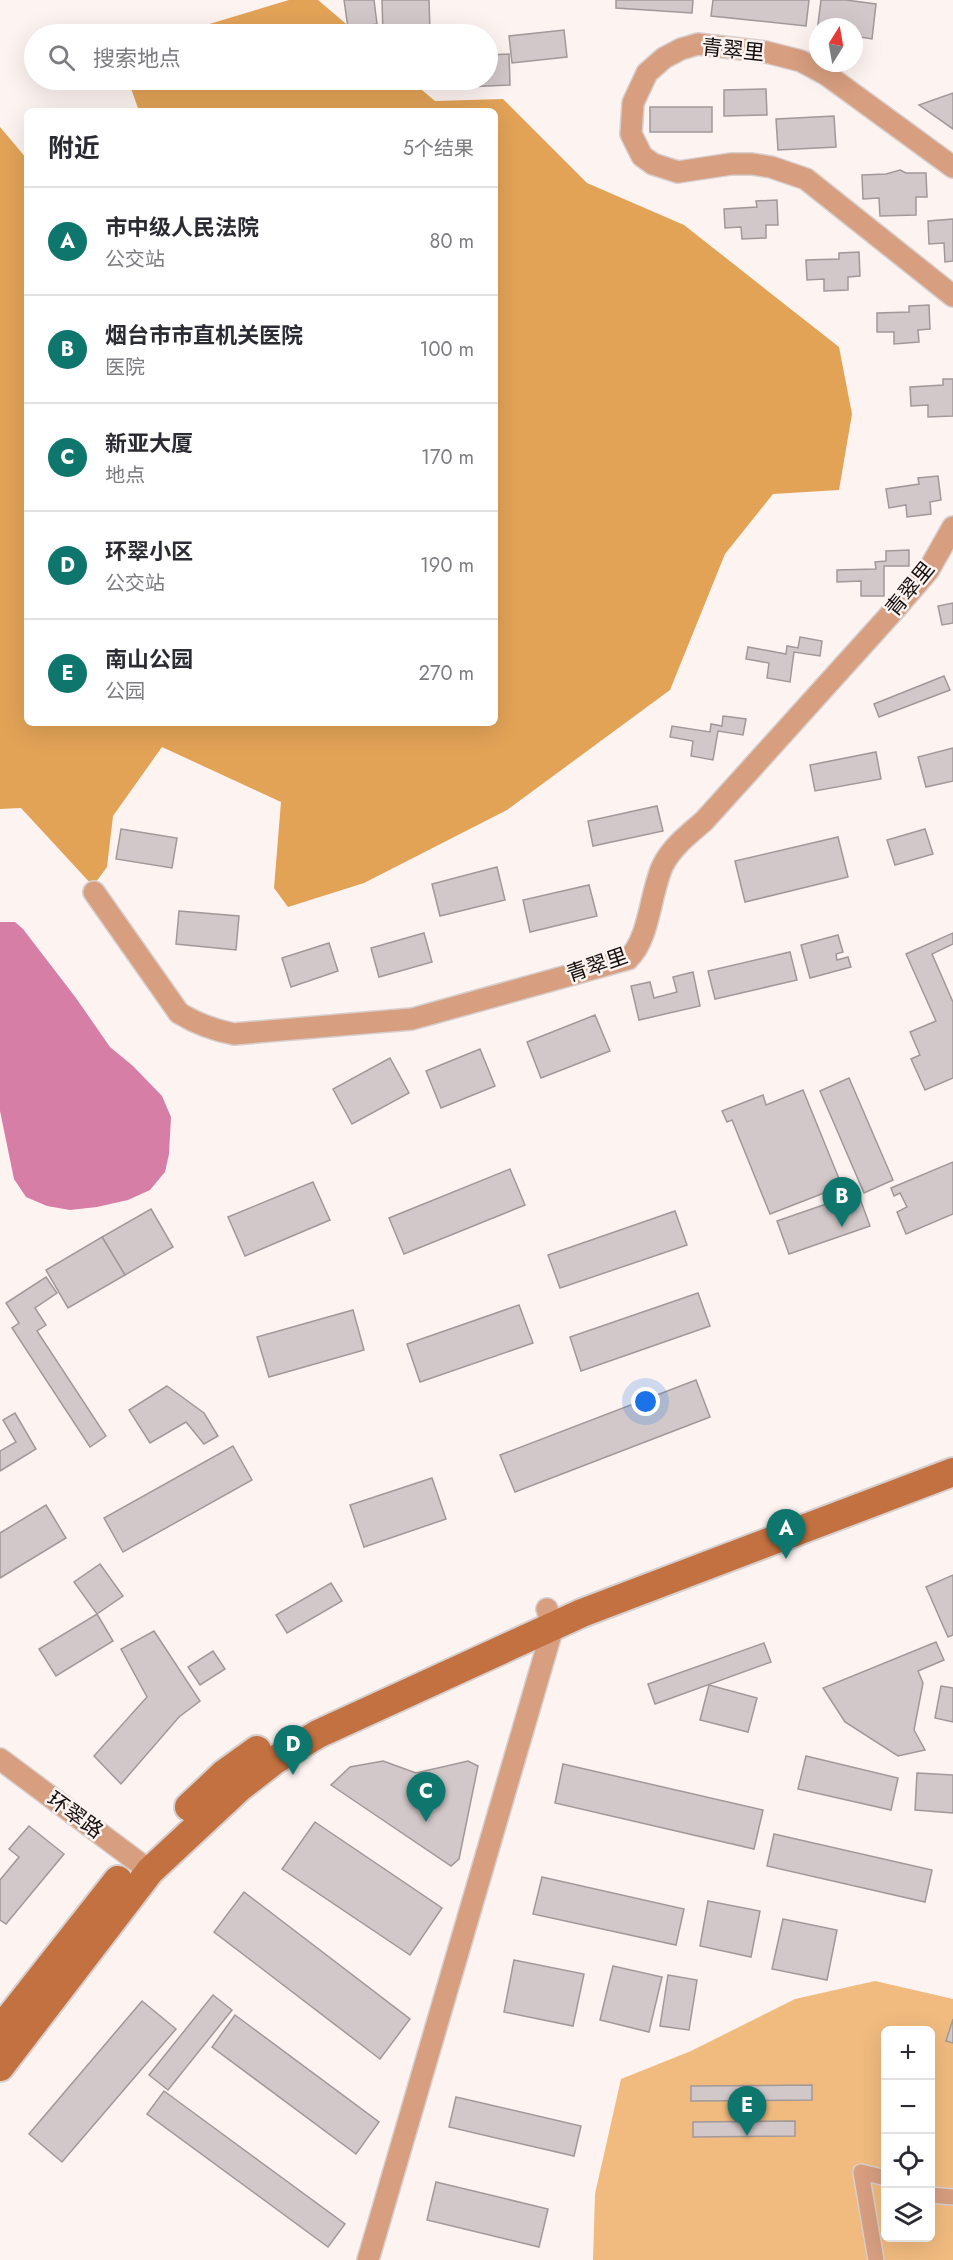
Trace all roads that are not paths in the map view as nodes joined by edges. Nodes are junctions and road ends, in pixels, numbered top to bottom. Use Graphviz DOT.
graph roads {
  1 [pos="953,167"];
  2 [pos="953,296"];
  3 [pos="953,527"];
  4 [pos="94,892"];
  5 [pos="953,1452"];
  6 [pos="953,1472"];
  7 [pos="550,1618"];
  8 [pos="4,1772"];
  9 [pos="142,1864"];
  10 [pos="0,2030"];
  11 [pos="0,2067"];
  12 [pos="881,2177"];
  13 [pos="935,2195"];
  14 [pos="953,2197"];
  15 [pos="368,2260"];
  16 [pos="876,2260"];
  1 -- 2 [label="street, 青翠里"];
  3 -- 4 [label="street, 青翠里"];
  5 -- 7 [label="main road"];
  6 -- 7 [label="main road"];
  7 -- 9 [label="main road"];
  7 -- 15 [label="street"];
  8 -- 9 [label="street, 环翠路"];
  9 -- 10 [label="main road"];
  9 -- 11 [label="main road"];
  12 -- 16 [label="street"];
  13 -- 14 [label="street"];
}
